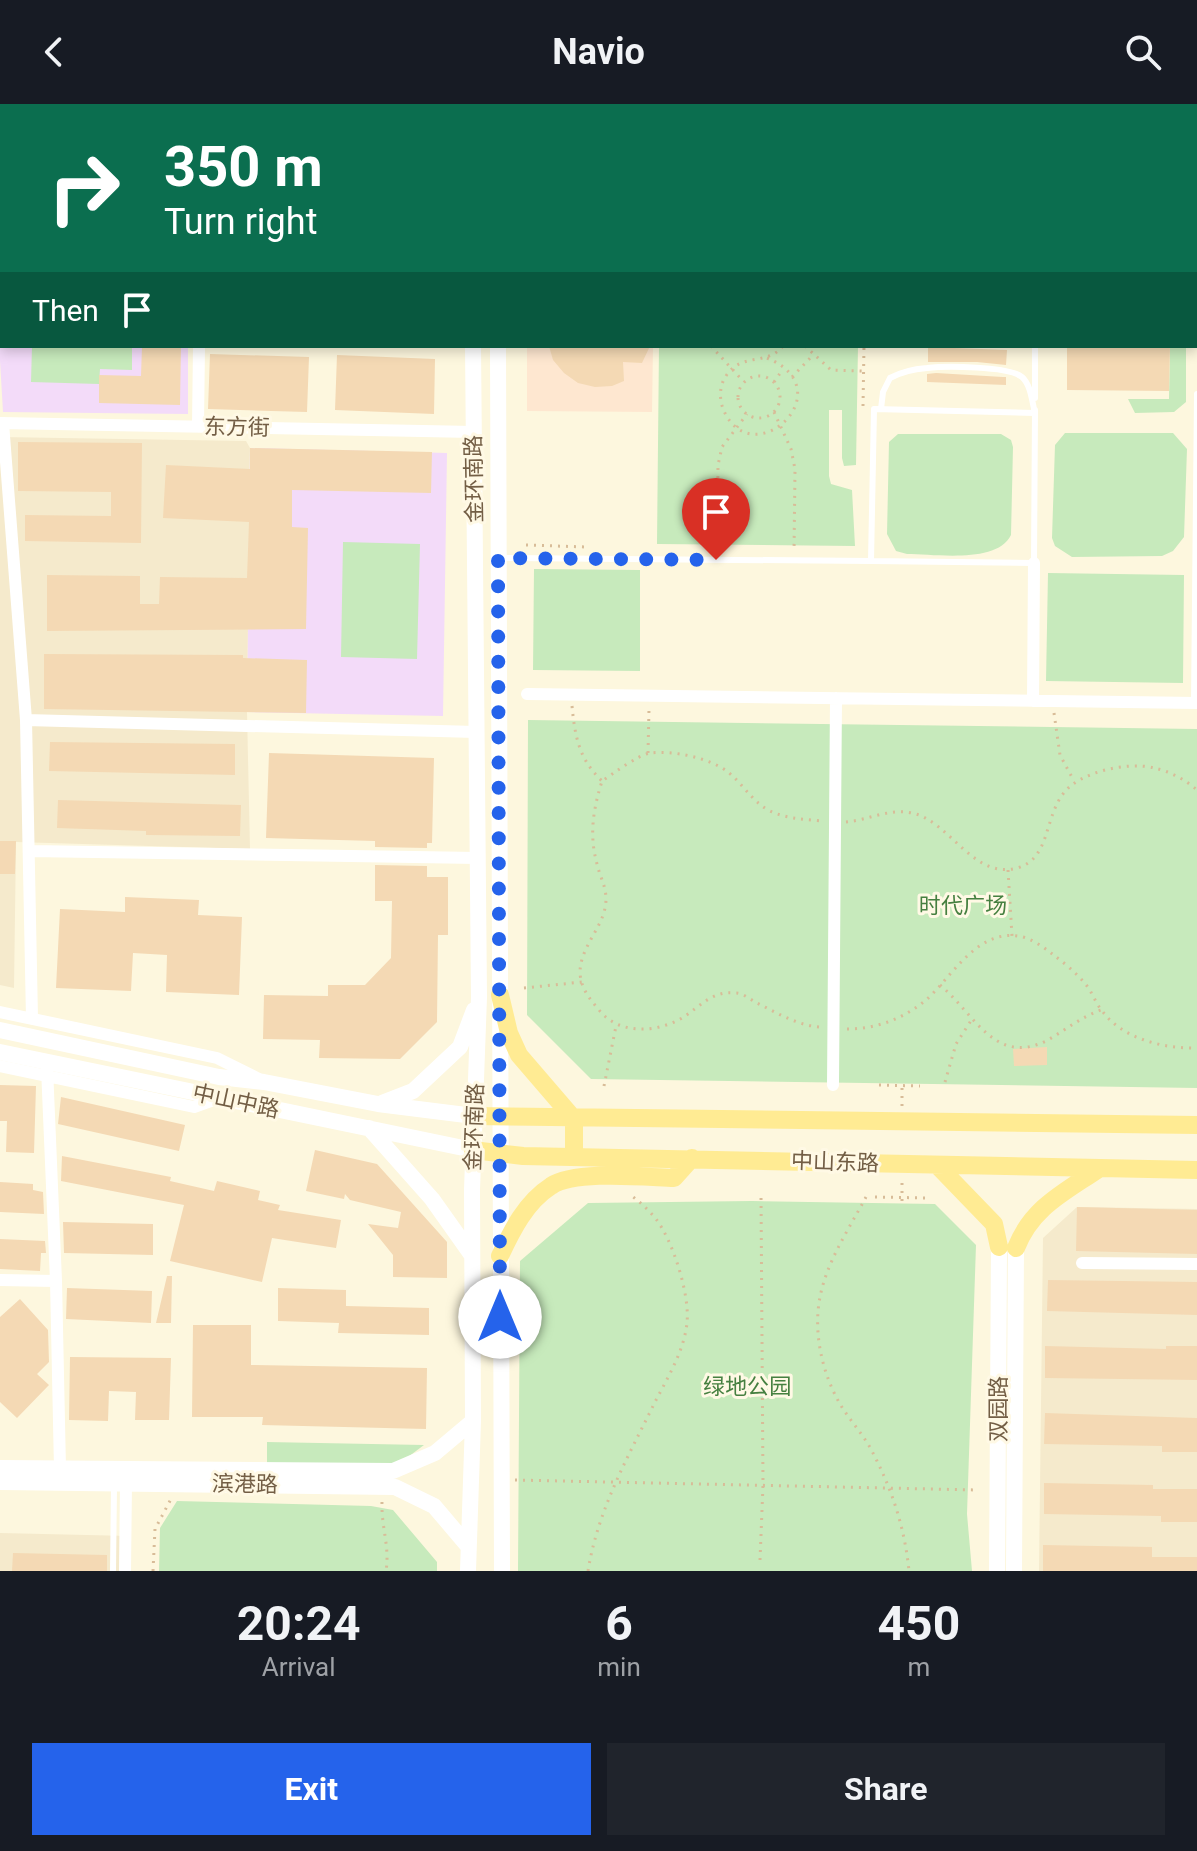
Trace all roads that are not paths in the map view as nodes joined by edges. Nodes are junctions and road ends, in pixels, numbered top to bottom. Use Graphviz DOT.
graph roads {
  1 [pos="199,348"];
  2 [pos="473,348"];
  3 [pos="498,348"];
  4 [pos="1035,348"];
  5 [pos="1197,394"];
  6 [pos="881,409"];
  7 [pos="1035,413"];
  8 [pos="2,423"];
  9 [pos="198,426"];
  10 [pos="474,432"];
  11 [pos="498,558"];
  12 [pos="871,561"];
  13 [pos="1034,563"];
  14 [pos="527,694"];
  15 [pos="836,698"];
  16 [pos="1033,701"];
  17 [pos="1195,703"];
  18 [pos="26,720"];
  19 [pos="476,732"];
  20 [pos="30,851"];
  21 [pos="478,858"];
  22 [pos="500,995"];
  23 [pos="479,997"];
  24 [pos="0,1012"];
  25 [pos="32,1018"];
  26 [pos="0,1030"];
  27 [pos="162,1047"];
  28 [pos="0,1052"];
  29 [pos="147,1062"];
  30 [pos="0,1066"];
  31 [pos="47,1069"];
  32 [pos="264,1082"];
  33 [pos="159,1085"];
  34 [pos="833,1085"];
  35 [pos="143,1096"];
  36 [pos="219,1098"];
  37 [pos="378,1104"];
  38 [pos="474,1116"];
  39 [pos="500,1118"];
  40 [pos="574,1119"];
  41 [pos="1197,1125"];
  42 [pos="369,1128"];
  43 [pos="473,1150"];
  44 [pos="500,1153"];
  45 [pos="574,1157"];
  46 [pos="692,1158"];
  47 [pos="938,1166"];
  48 [pos="1100,1168"];
  49 [pos="1197,1170"];
  50 [pos="1008,1248"];
  51 [pos="471,1254"];
  52 [pos="500,1256"];
  53 [pos="1082,1263"];
  54 [pos="1197,1264"];
  55 [pos="0,1280"];
  56 [pos="56,1281"];
  57 [pos="473,1421"];
  58 [pos="0,1468"];
  59 [pos="60,1469"];
  60 [pos="0,1482"];
  61 [pos="120,1482"];
  62 [pos="468,1546"];
  63 [pos="113,1571"];
  64 [pos="125,1571"];
  65 [pos="468,1571"];
  66 [pos="502,1571"];
  67 [pos="997,1571"];
  68 [pos="1014,1571"];
  1 -- 9 [label="street"];
  2 -- 10 [label="main road, 金环南路"];
  3 -- 11 [label="main road, 金环南路"];
  4 -- 7 [label="lane"];
  5 -- 17 [label="lane"];
  6 -- 7 [label="lane"];
  6 -- 7 [label="lane"];
  6 -- 12 [label="lane"];
  7 -- 13 [label="lane"];
  8 -- 9 [label="street, 东方街"];
  8 -- 18 [label="street"];
  9 -- 10 [label="street, 东方街"];
  10 -- 19 [label="main road, 金环南路"];
  11 -- 12 [label="lane"];
  11 -- 22 [label="main road, 金环南路"];
  12 -- 13 [label="lane"];
  13 -- 16 [label="street"];
  14 -- 15 [label="street"];
  15 -- 16 [label="street"];
  15 -- 34 [label="street"];
  16 -- 17 [label="street"];
  18 -- 19 [label="street"];
  18 -- 20 [label="street"];
  19 -- 21 [label="main road, 金环南路"];
  20 -- 21 [label="street"];
  20 -- 25 [label="street"];
  21 -- 23 [label="main road, 金环南路"];
  22 -- 39 [label="main road, 金环南路"];
  22 -- 40 [label="main road"];
  23 -- 37 [label="main road"];
  23 -- 38 [label="main road, 金环南路"];
  24 -- 25 [label="street"];
  25 -- 27 [label="street"];
  26 -- 29 [label="main road, 中山中路"];
  27 -- 29 [label="street"];
  27 -- 32 [label="street"];
  28 -- 31 [label="main road, 中山中路"];
  29 -- 32 [label="main road, 中山中路"];
  30 -- 31 [label="street"];
  31 -- 33 [label="main road, 中山中路"];
  31 -- 35 [label="street"];
  31 -- 56 [label="street"];
  32 -- 37 [label="main road, 中山中路"];
  33 -- 35 [label="street"];
  33 -- 36 [label="main road, 中山中路"];
  35 -- 36 [label="street"];
  36 -- 42 [label="main road, 中山中路"];
  37 -- 38 [label="main road, 中山中路"];
  38 -- 39 [label="main road, 中山东路"];
  38 -- 43 [label="main road, 金环南路"];
  39 -- 40 [label="main road, 中山东路"];
  39 -- 44 [label="main road, 金环南路"];
  40 -- 41 [label="main road, 中山东路"];
  40 -- 45 [label="main road"];
  42 -- 43 [label="main road, 中山中路"];
  42 -- 51 [label="main road"];
  43 -- 44 [label="main road, 中山东路"];
  43 -- 51 [label="main road, 金环南路"];
  44 -- 45 [label="main road, 中山东路"];
  44 -- 52 [label="main road, 金环南路"];
  45 -- 46 [label="main road, 中山东路"];
  46 -- 47 [label="main road, 中山东路"];
  46 -- 52 [label="main road"];
  47 -- 48 [label="main road, 中山东路"];
  47 -- 50 [label="main road"];
  48 -- 49 [label="main road, 中山东路"];
  48 -- 50 [label="main road"];
  50 -- 67 [label="main road, 双园路"];
  50 -- 68 [label="main road, 双园路"];
  51 -- 57 [label="main road, 金环南路"];
  52 -- 66 [label="main road, 金环南路"];
  53 -- 54 [label="street"];
  55 -- 56 [label="street"];
  56 -- 59 [label="street"];
  57 -- 59 [label="main road, 滨港路"];
  57 -- 62 [label="main road, 金环南路"];
  58 -- 59 [label="main road, 滨港路"];
  60 -- 61 [label="main road, 滨港路"];
  61 -- 62 [label="main road, 滨港路"];
  61 -- 63 [label="lane"];
  61 -- 64 [label="street"];
  62 -- 65 [label="main road, 金环南路"];
}
